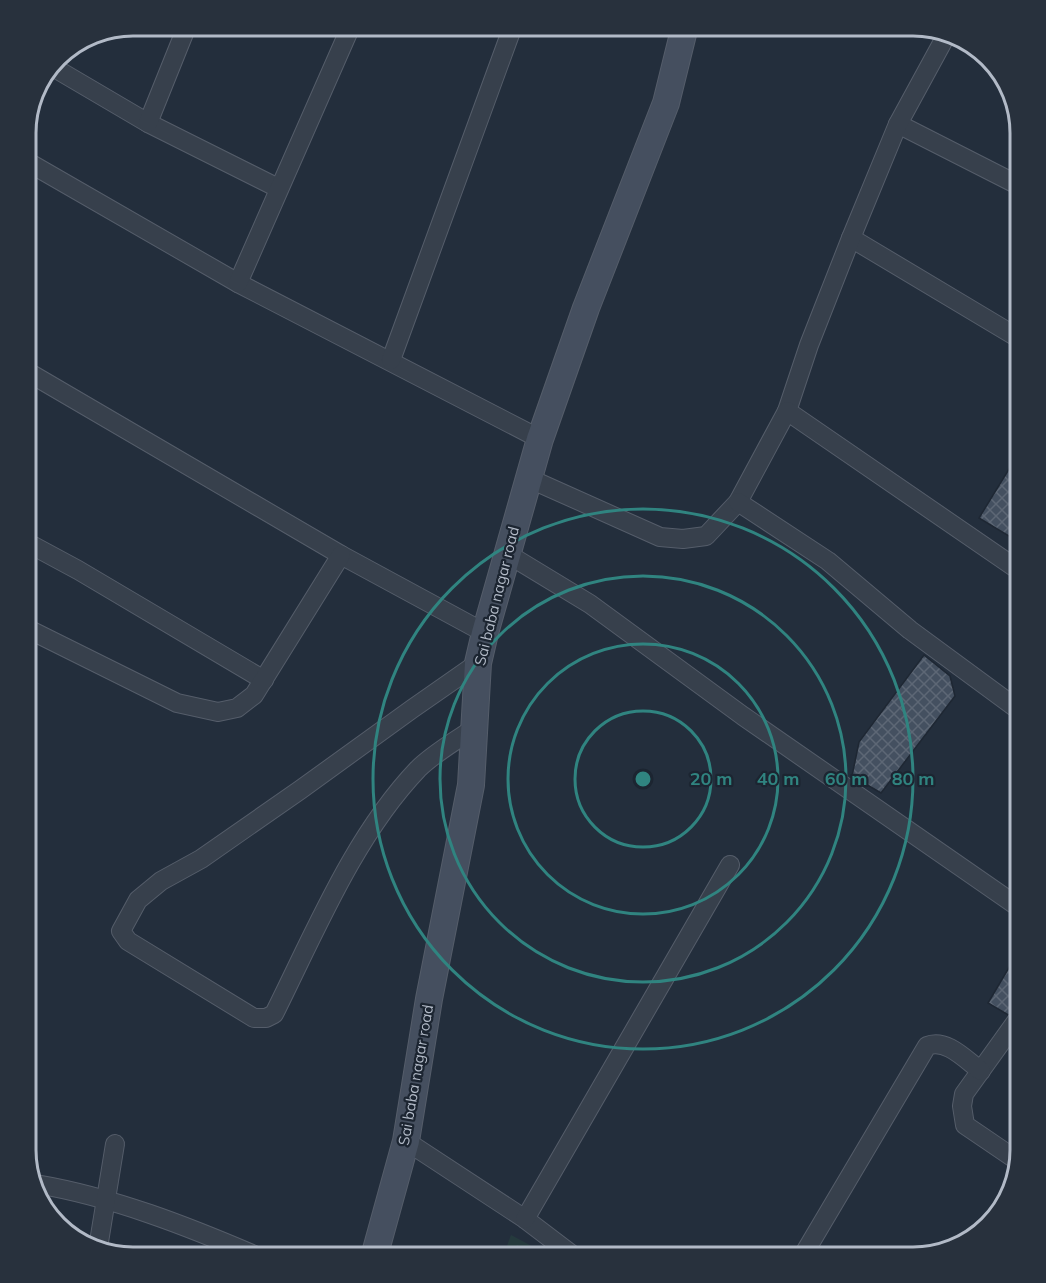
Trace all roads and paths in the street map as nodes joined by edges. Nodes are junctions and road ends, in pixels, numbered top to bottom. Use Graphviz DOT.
graph roads {
  1 [pos="183,36"];
  2 [pos="346,36"];
  3 [pos="509,36"];
  4 [pos="683,36"];
  5 [pos="943,41"];
  6 [pos="59,71"];
  7 [pos="148,123"];
  8 [pos="898,124"];
  9 [pos="36,167"];
  10 [pos="1010,181"];
  11 [pos="278,188"];
  12 [pos="851,238"];
  13 [pos="238,283"];
  14 [pos="1010,333"];
  15 [pos="391,360"];
  16 [pos="36,377"];
  17 [pos="787,411"];
  18 [pos="540,439"];
  19 [pos="528,478"];
  20 [pos="738,502"];
  21 [pos="36,547"];
  22 [pos="506,553"];
  23 [pos="341,555"];
  24 [pos="1010,564"];
  25 [pos="36,632"];
  26 [pos="485,633"];
  27 [pos="478,663"];
  28 [pos="264,680"];
  29 [pos="1010,704"];
  30 [pos="474,728"];
  31 [pos="730,865"];
  32 [pos="1010,901"];
  33 [pos="1010,1030"];
  34 [pos="981,1071"];
  35 [pos="406,1141"];
  36 [pos="115,1144"];
  37 [pos="1010,1155"];
  38 [pos="42,1185"];
  39 [pos="106,1199"];
  40 [pos="525,1219"];
  41 [pos="99,1241"];
  42 [pos="236,1247"];
  43 [pos="377,1247"];
  44 [pos="562,1247"];
  45 [pos="808,1247"];
  1 -- 7 [label="street"];
  2 -- 11 [label="street"];
  3 -- 15 [label="street"];
  4 -- 18 [label="main road, Sai baba nagar road"];
  5 -- 8 [label="street"];
  6 -- 7 [label="street"];
  7 -- 11 [label="street"];
  8 -- 10 [label="street"];
  8 -- 12 [label="street"];
  9 -- 13 [label="street"];
  11 -- 13 [label="street"];
  12 -- 14 [label="street"];
  12 -- 17 [label="street"];
  13 -- 15 [label="street"];
  15 -- 18 [label="street"];
  16 -- 23 [label="street"];
  17 -- 20 [label="street"];
  17 -- 24 [label="street"];
  18 -- 19 [label="main road, Sai baba nagar road"];
  19 -- 20 [label="street"];
  19 -- 22 [label="main road, Sai baba nagar road"];
  20 -- 29 [label="street"];
  21 -- 28 [label="street"];
  22 -- 26 [label="main road, Sai baba nagar road"];
  22 -- 32 [label="street"];
  23 -- 26 [label="street"];
  23 -- 28 [label="street"];
  25 -- 28 [label="street"];
  26 -- 27 [label="main road, Sai baba nagar road"];
  27 -- 30 [label="main road, Sai baba nagar road"];
  27 -- 30 [label="street"];
  30 -- 35 [label="main road, Sai baba nagar road"];
  31 -- 40 [label="street"];
  33 -- 34 [label="street"];
  34 -- 37 [label="street"];
  34 -- 45 [label="street"];
  35 -- 40 [label="street"];
  35 -- 43 [label="main road, Sai baba nagar road"];
  36 -- 39 [label="street"];
  38 -- 39 [label="street"];
  39 -- 41 [label="street"];
  39 -- 42 [label="street"];
  40 -- 44 [label="street"];
}
